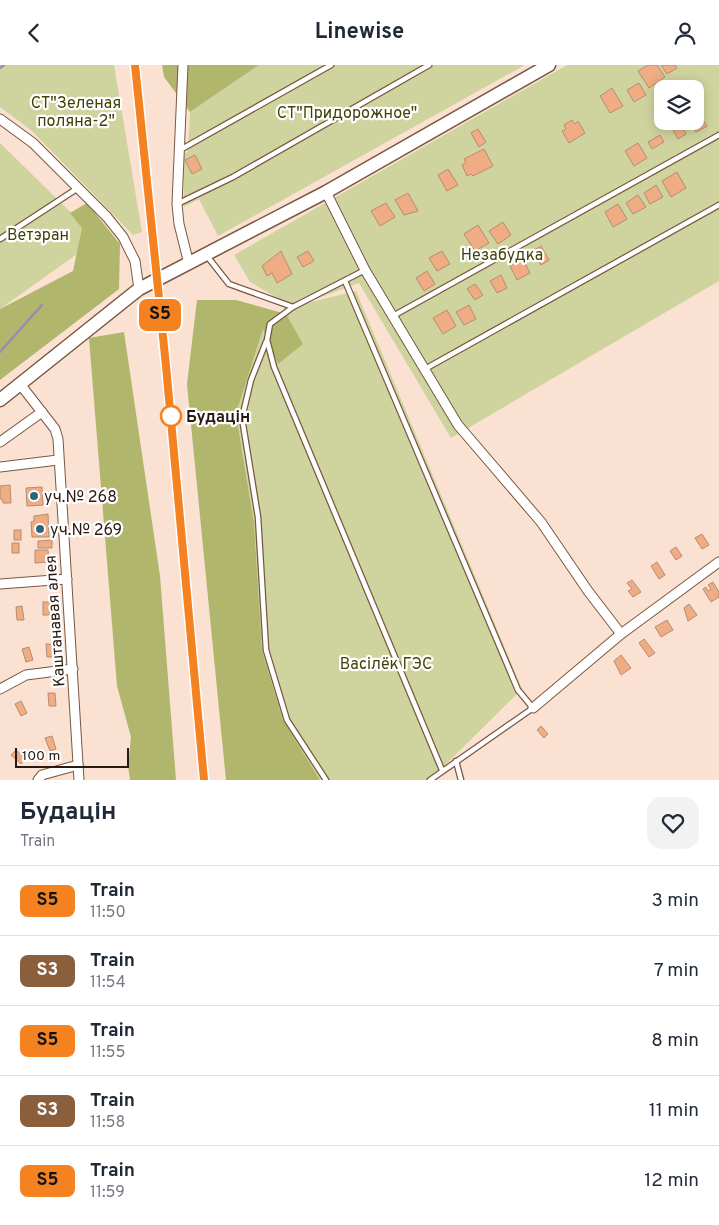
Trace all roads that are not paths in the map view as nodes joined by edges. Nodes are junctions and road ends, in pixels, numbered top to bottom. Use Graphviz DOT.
graph roads {
  1 [pos="183,65"];
  2 [pos="331,65"];
  3 [pos="429,65"];
  4 [pos="549,65"];
  5 [pos="0,119"];
  6 [pos="719,135"];
  7 [pos="180,150"];
  8 [pos="78,188"];
  9 [pos="326,192"];
  10 [pos="177,204"];
  11 [pos="719,205"];
  12 [pos="0,239"];
  13 [pos="206,255"];
  14 [pos="189,264"];
  15 [pos="365,270"];
  16 [pos="345,281"];
  17 [pos="139,289"];
  18 [pos="293,307"];
  19 [pos="393,316"];
  20 [pos="267,340"];
  21 [pos="425,369"];
  22 [pos="20,384"];
  23 [pos="0,400"];
  24 [pos="42,413"];
  25 [pos="0,442"];
  26 [pos="58,460"];
  27 [pos="0,467"];
  28 [pos="719,561"];
  29 [pos="67,579"];
  30 [pos="0,584"];
  31 [pos="621,634"];
  32 [pos="73,669"];
  33 [pos="0,689"];
  34 [pos="532,709"];
  35 [pos="456,761"];
  36 [pos="78,765"];
  37 [pos="442,770"];
  38 [pos="38,780"];
  39 [pos="79,780"];
  40 [pos="326,780"];
  41 [pos="430,780"];
  42 [pos="461,780"];
  1 -- 7 [label="street"];
  2 -- 7 [label="lane"];
  3 -- 10 [label="lane"];
  4 -- 9 [label="street"];
  5 -- 8 [label="street"];
  6 -- 19 [label="lane"];
  7 -- 10 [label="street"];
  8 -- 12 [label="lane"];
  8 -- 17 [label="street"];
  9 -- 13 [label="street"];
  9 -- 15 [label="street"];
  10 -- 14 [label="street"];
  11 -- 21 [label="lane"];
  13 -- 14 [label="street"];
  13 -- 18 [label="lane"];
  14 -- 17 [label="street"];
  15 -- 16 [label="lane"];
  15 -- 19 [label="street"];
  16 -- 18 [label="lane"];
  16 -- 34 [label="lane"];
  17 -- 22 [label="street"];
  18 -- 20 [label="lane"];
  19 -- 21 [label="street"];
  20 -- 37 [label="lane"];
  20 -- 40 [label="lane"];
  21 -- 31 [label="street"];
  22 -- 23 [label="street"];
  22 -- 24 [label="street, Каштанавая алея"];
  24 -- 25 [label="street"];
  24 -- 26 [label="street, Каштанавая алея"];
  26 -- 27 [label="street"];
  26 -- 29 [label="street, Каштанавая алея"];
  28 -- 31 [label="street"];
  29 -- 30 [label="street"];
  29 -- 32 [label="street, Каштанавая алея"];
  31 -- 34 [label="street"];
  32 -- 33 [label="street"];
  32 -- 36 [label="street, Каштанавая алея"];
  34 -- 35 [label="lane"];
  35 -- 37 [label="lane"];
  35 -- 42 [label="lane"];
  36 -- 38 [label="street"];
  36 -- 39 [label="street, Каштанавая алея"];
  37 -- 41 [label="lane"];
}
